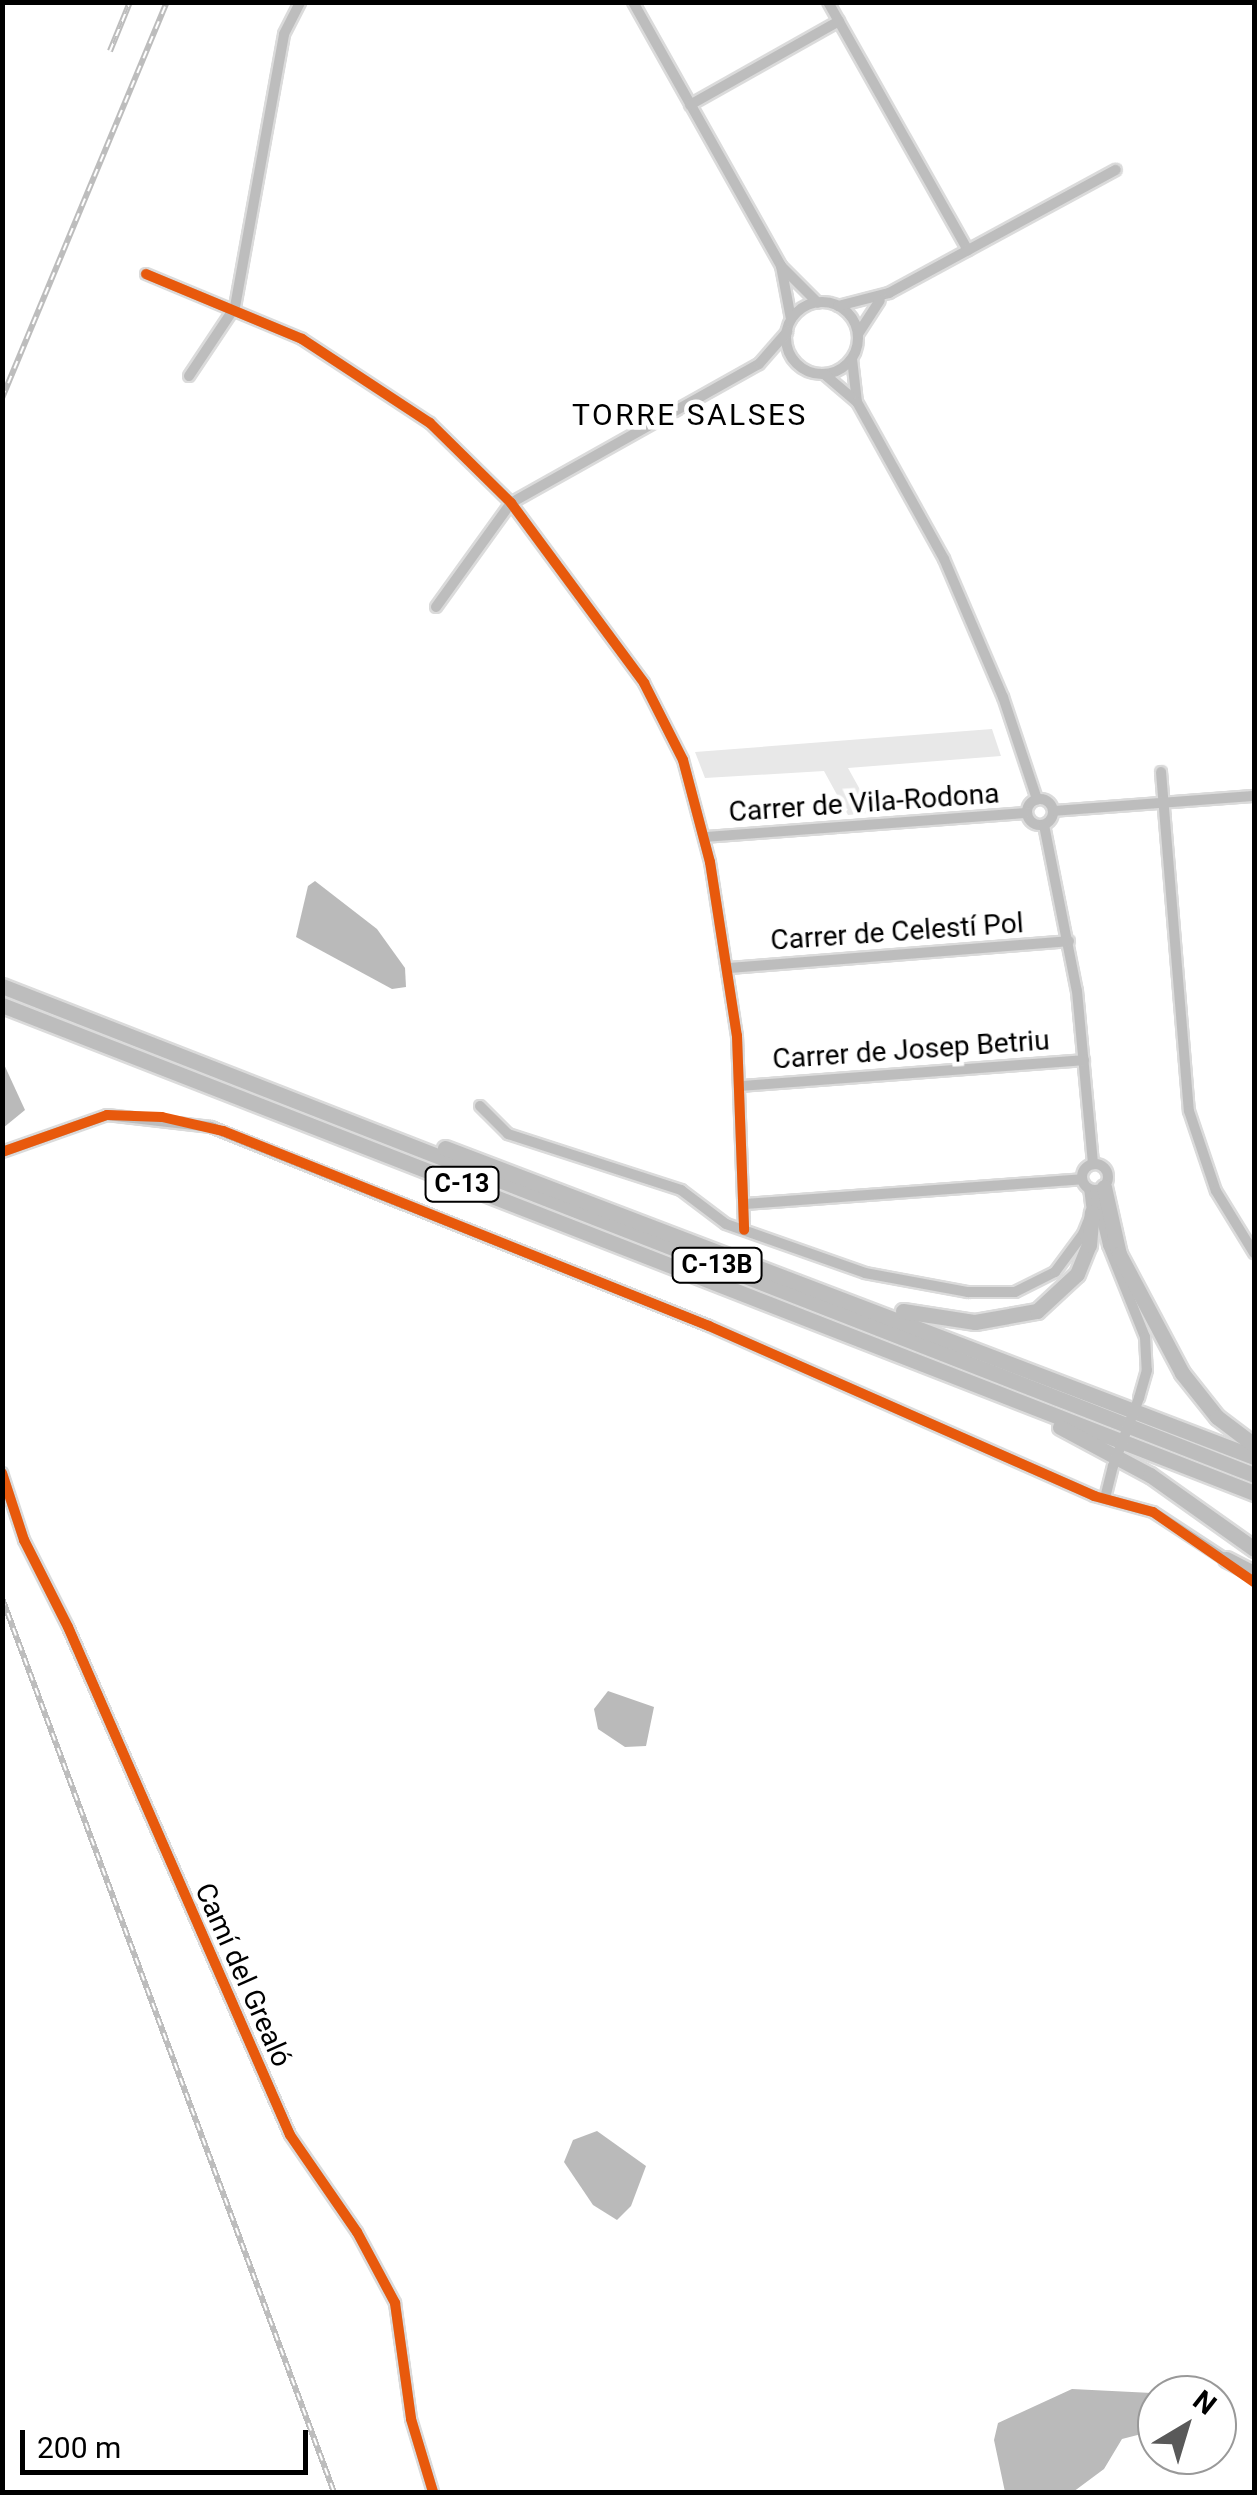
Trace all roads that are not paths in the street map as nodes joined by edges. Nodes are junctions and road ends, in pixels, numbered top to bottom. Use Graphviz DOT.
graph roads {
  1 [pos="300,2"];
  2 [pos="633,2"];
  3 [pos="828,2"];
  4 [pos="839,21"];
  5 [pos="690,105"];
  6 [pos="1116,170"];
  7 [pos="968,250"];
  8 [pos="781,266"];
  9 [pos="146,274"];
  10 [pos="889,293"];
  11 [pos="818,303"];
  12 [pos="838,306"];
  13 [pos="235,307"];
  14 [pos="791,319"];
  15 [pos="786,332"];
  16 [pos="858,334"];
  17 [pos="852,359"];
  18 [pos="824,374"];
  19 [pos="189,376"];
  20 [pos="857,402"];
  21 [pos="511,503"];
  22 [pos="436,607"];
  23 [pos="1161,772"];
  24 [pos="1254,796"];
  25 [pos="1037,799"];
  26 [pos="1163,803"];
  27 [pos="1053,811"];
  28 [pos="1026,813"];
  29 [pos="1044,825"];
  30 [pos="705,837"];
  31 [pos="1069,942"];
  32 [pos="728,968"];
  33 [pos="2,986"];
  34 [pos="2,1005"];
  35 [pos="179,1055"];
  36 [pos="1084,1060"];
  37 [pos="742,1086"];
  38 [pos="480,1106"];
  39 [pos="2,1152"];
  40 [pos="1093,1164"];
  41 [pos="1092,1186"];
  42 [pos="744,1204"];
  43 [pos="1092,1212"];
  44 [pos="642,1219"];
  45 [pos="744,1230"];
  46 [pos="1254,1253"];
  47 [pos="921,1363"];
  48 [pos="1254,1446"];
  49 [pos="1254,1457"];
  50 [pos="2,1473"];
  51 [pos="1254,1475"];
  52 [pos="1254,1493"];
  53 [pos="1105,1498"];
  54 [pos="1254,1549"];
  55 [pos="1226,1559"];
  56 [pos="1254,1573"];
  57 [pos="1254,1582"];
  58 [pos="433,2492"];
  1 -- 13 [label="street"];
  2 -- 5 [label="street"];
  3 -- 4 [label="street"];
  4 -- 5 [label="street"];
  4 -- 7 [label="street"];
  5 -- 8 [label="street"];
  6 -- 7 [label="street"];
  7 -- 10 [label="street"];
  8 -- 11 [label="street"];
  8 -- 14 [label="street"];
  9 -- 13 [label="street"];
  10 -- 12 [label="street"];
  10 -- 16 [label="street"];
  11 -- 12 [label="street"];
  11 -- 14 [label="street"];
  12 -- 16 [label="street"];
  13 -- 19 [label="street"];
  13 -- 21 [label="street"];
  14 -- 15 [label="street"];
  15 -- 18 [label="street"];
  15 -- 21 [label="street"];
  16 -- 17 [label="street"];
  17 -- 18 [label="street"];
  17 -- 20 [label="street"];
  18 -- 20 [label="street"];
  20 -- 25 [label="street"];
  21 -- 22 [label="street"];
  21 -- 30 [label="street"];
  23 -- 26 [label="street"];
  24 -- 26 [label="street"];
  25 -- 27 [label="street"];
  25 -- 28 [label="street"];
  26 -- 27 [label="street"];
  26 -- 46 [label="street"];
  27 -- 29 [label="street"];
  28 -- 29 [label="street"];
  28 -- 30 [label="street, Carrer de Vila-Rodona"];
  29 -- 31 [label="street"];
  30 -- 32 [label="street"];
  31 -- 32 [label="street, Carrer de Celestí Pol"];
  31 -- 36 [label="street"];
  32 -- 37 [label="street"];
  33 -- 35 [label="highway, C-13"];
  34 -- 47 [label="highway, C-13"];
  35 -- 44 [label="highway, C-13"];
  35 -- 51 [label="highway, C-13B"];
  36 -- 37 [label="street, Carrer de Josep Betriu"];
  36 -- 40 [label="street"];
  37 -- 42 [label="street"];
  38 -- 45 [label="street"];
  39 -- 53 [label="street"];
  40 -- 41 [label="street"];
  40 -- 41 [label="street"];
  41 -- 42 [label="street"];
  41 -- 43 [label="street"];
  41 -- 48 [label="highway"];
  41 -- 53 [label="street, bridge"];
  42 -- 45 [label="street"];
  43 -- 44 [label="highway"];
  43 -- 45 [label="street"];
  44 -- 49 [label="highway, C-13"];
  47 -- 52 [label="highway"];
  47 -- 54 [label="highway, C-13"];
  50 -- 58 [label="street, Camí del Grealó"];
  53 -- 55 [label="street"];
  55 -- 56 [label="highway"];
  55 -- 57 [label="street"];
}
